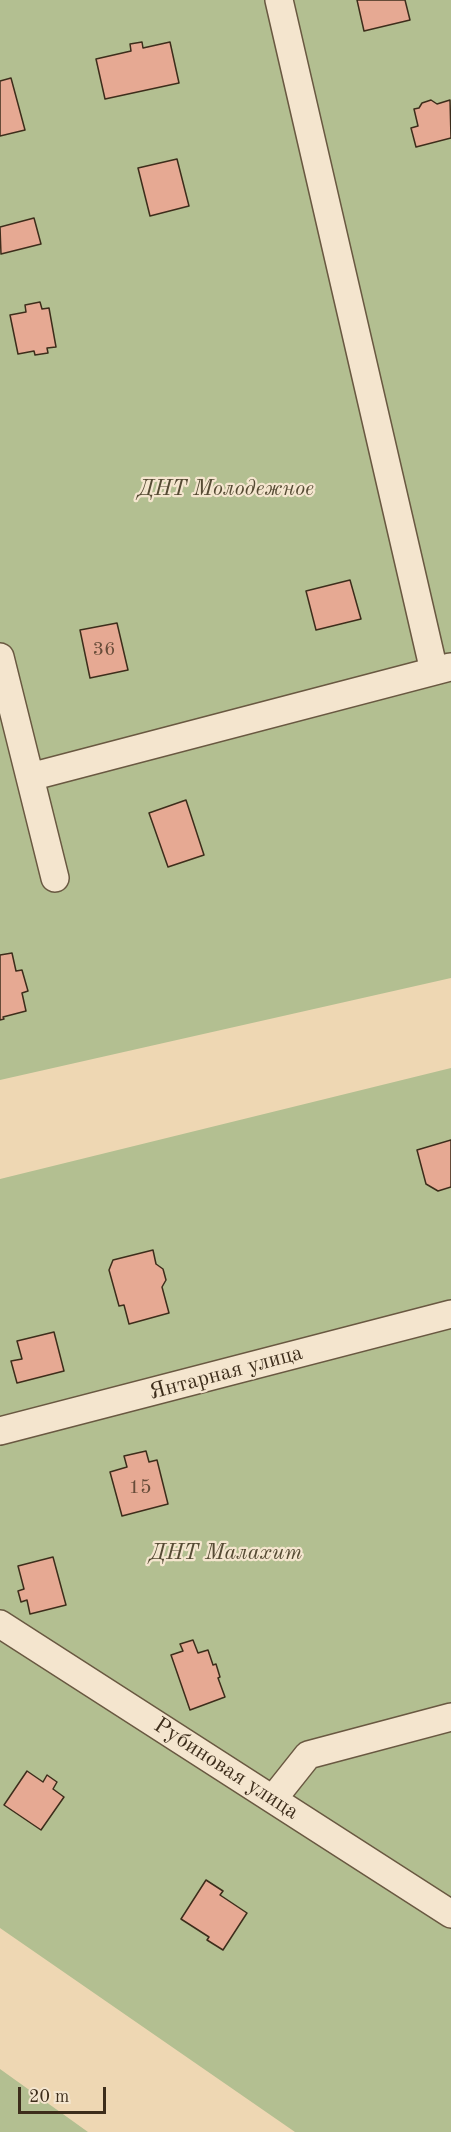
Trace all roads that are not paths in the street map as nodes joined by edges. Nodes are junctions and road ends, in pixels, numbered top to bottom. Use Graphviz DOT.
graph roads {
  1 [pos="279,0"];
  2 [pos="0,657"];
  3 [pos="442,669"];
  4 [pos="30,777"];
  5 [pos="55,878"];
  6 [pos="451,1314"];
  7 [pos="0,1431"];
  8 [pos="0,1624"];
  9 [pos="451,1717"];
  10 [pos="273,1799"];
  11 [pos="451,1914"];
  1 -- 3 [label="street"];
  2 -- 4 [label="street"];
  3 -- 4 [label="street"];
  4 -- 5 [label="street"];
  6 -- 7 [label="street, Янтарная улица"];
  8 -- 10 [label="street, Рубиновая улица"];
  9 -- 10 [label="street"];
  10 -- 11 [label="street, Рубиновая улица"];
}
